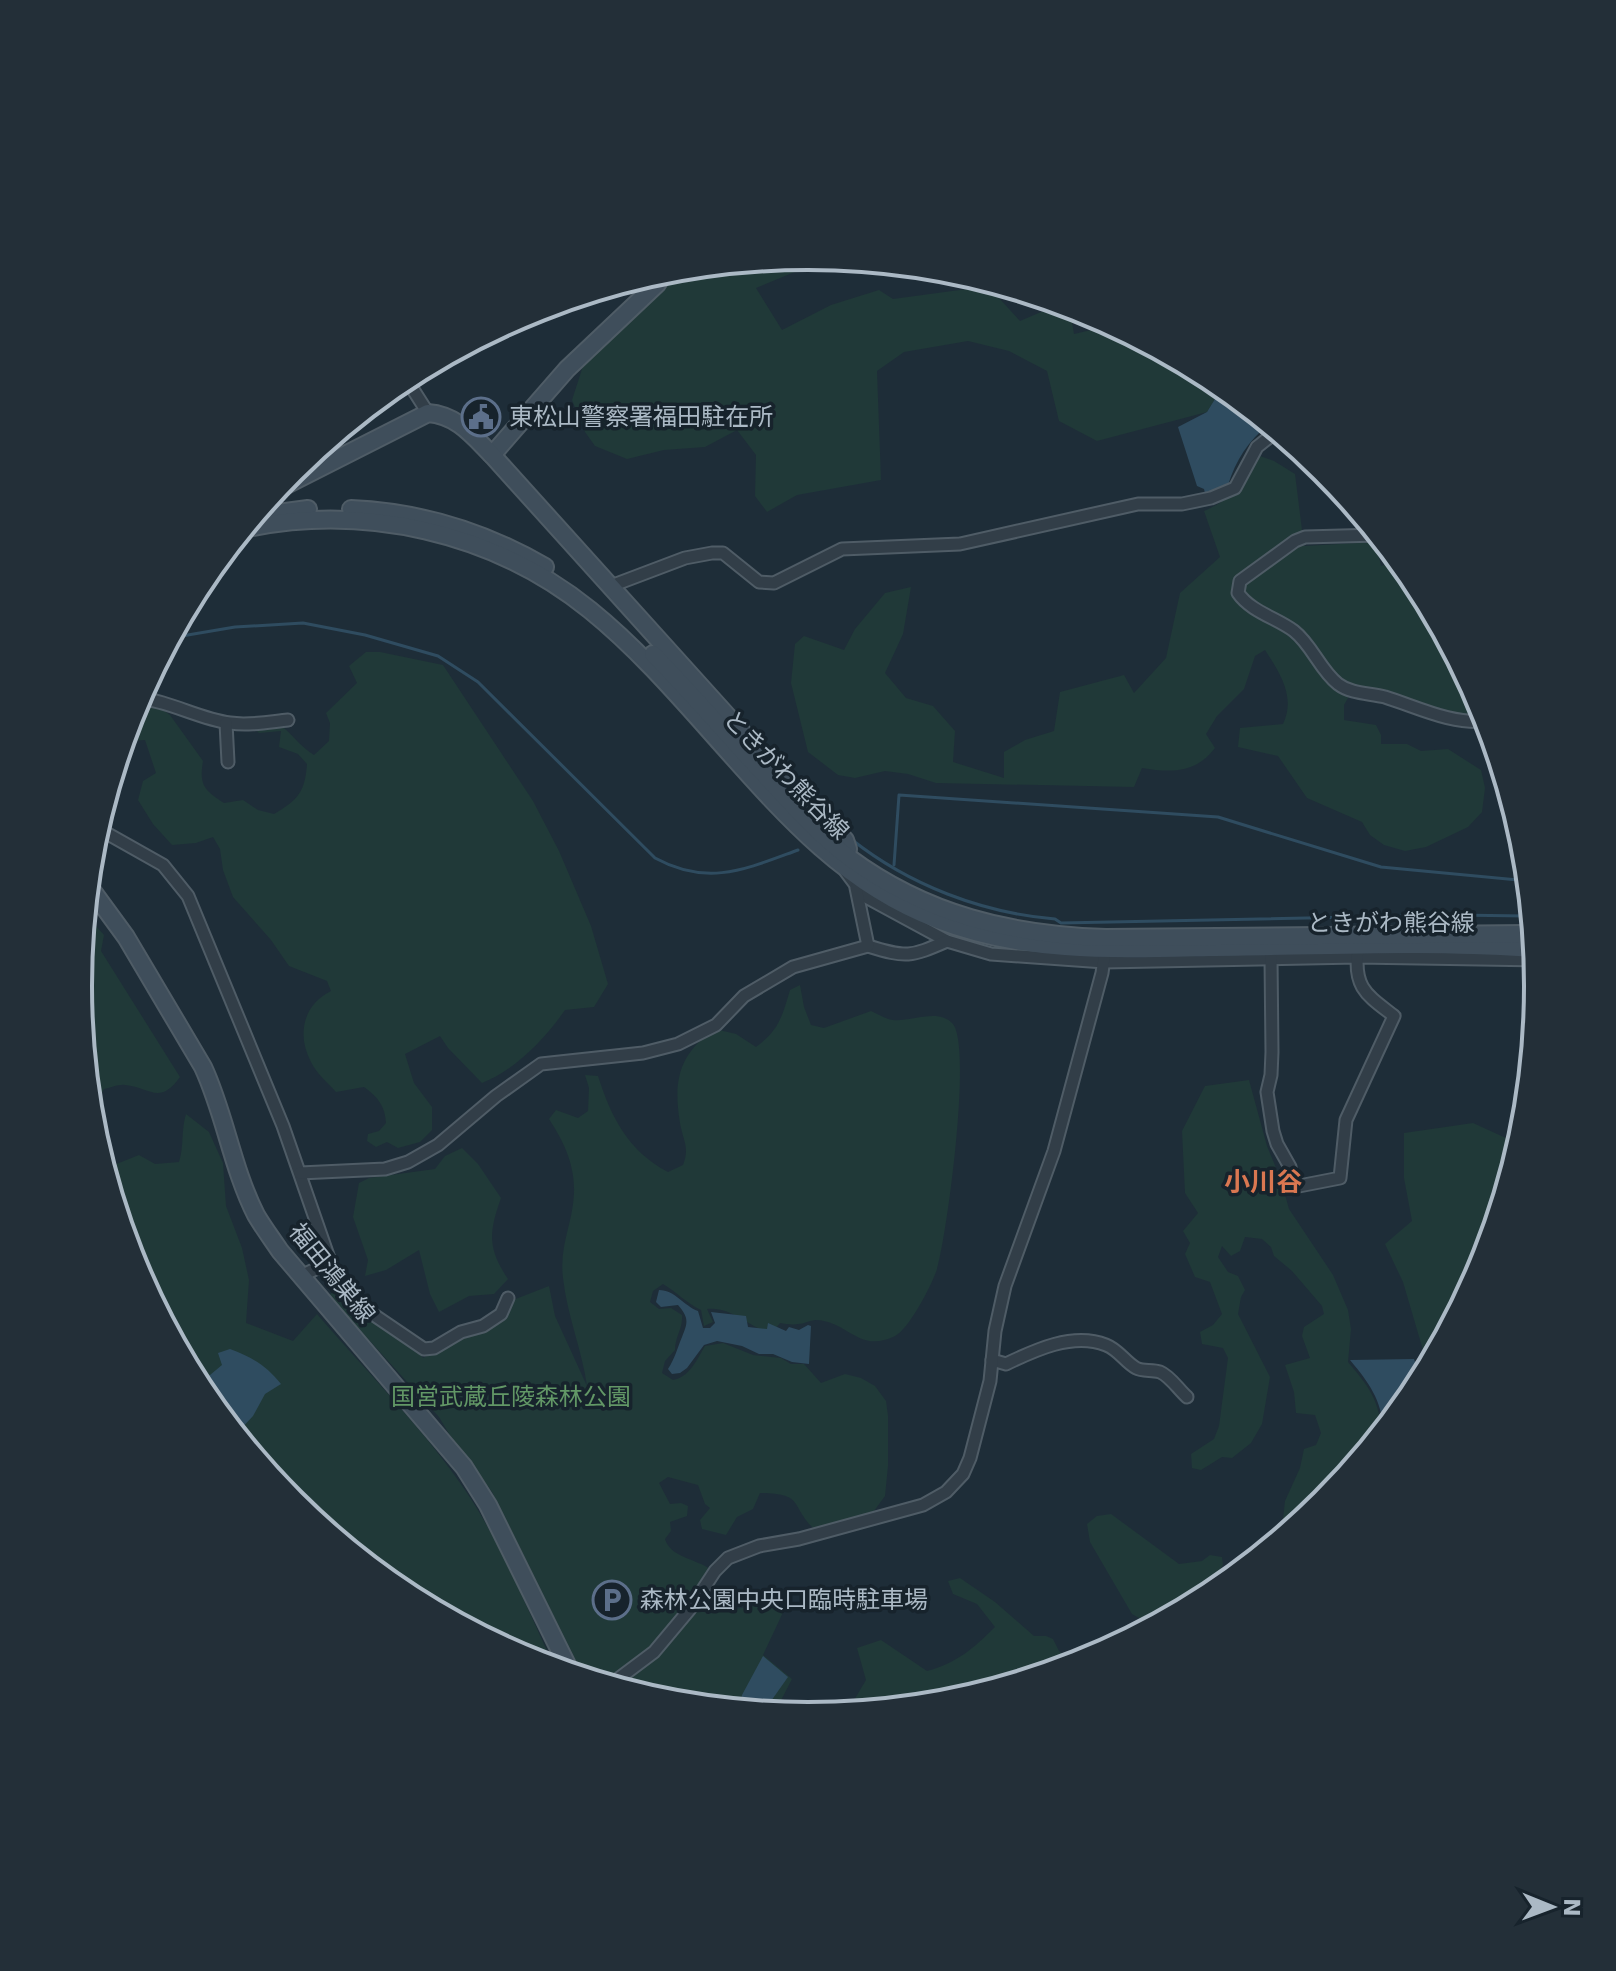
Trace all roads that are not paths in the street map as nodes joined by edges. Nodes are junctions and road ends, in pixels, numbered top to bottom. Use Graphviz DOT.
graph roads {
  1 [pos="643,289"];
  2 [pos="412,389"];
  3 [pos="428,413"];
  4 [pos="1269,438"];
  5 [pos="492,455"];
  6 [pos="307,474"];
  7 [pos="270,513"];
  8 [pos="259,527"];
  9 [pos="1364,535"];
  10 [pos="611,586"];
  11 [pos="152,699"];
  12 [pos="288,720"];
  13 [pos="1473,722"];
  14 [pos="226,723"];
  15 [pos="228,762"];
  16 [pos="109,834"];
  17 [pos="837,855"];
  18 [pos="856,887"];
  19 [pos="97,898"];
  20 [pos="1522,934"];
  21 [pos="947,941"];
  22 [pos="868,946"];
  23 [pos="1522,949"];
  24 [pos="1105,950"];
  25 [pos="1358,951"];
  26 [pos="1271,958"];
  27 [pos="1523,959"];
  28 [pos="300,1173"];
  29 [pos="330,1262"];
  30 [pos="301,1276"];
  31 [pos="508,1298"];
  32 [pos="992,1360"];
  33 [pos="1187,1397"];
  34 [pos="564,1659"];
  35 [pos="621,1677"];
  1 -- 5 [label="main road"];
  2 -- 3 [label="street"];
  3 -- 5 [label="main road"];
  3 -- 6 [label="main road"];
  4 -- 10 [label="street"];
  5 -- 10 [label="main road"];
  7 -- 17 [label="main road, ときがわ熊谷線"];
  8 -- 17 [label="main road, ときがわ熊谷線"];
  9 -- 13 [label="street"];
  10 -- 17 [label="main road"];
  11 -- 14 [label="street"];
  12 -- 14 [label="street"];
  14 -- 15 [label="street"];
  16 -- 28 [label="street"];
  17 -- 18 [label="street"];
  17 -- 24 [label="main road, ときがわ熊谷線"];
  18 -- 21 [label="street"];
  18 -- 22 [label="street"];
  19 -- 30 [label="main road, 福田鴻巣線"];
  20 -- 24 [label="main road, ときがわ熊谷線"];
  21 -- 22 [label="street"];
  21 -- 24 [label="street"];
  22 -- 28 [label="street"];
  23 -- 25 [label="main road, ときがわ熊谷線"];
  24 -- 25 [label="main road, ときがわ熊谷線"];
  24 -- 26 [label="street"];
  24 -- 32 [label="street"];
  25 -- 26 [label="street"];
  25 -- 26 [label="street"];
  25 -- 27 [label="street"];
  28 -- 29 [label="street"];
  29 -- 30 [label="street"];
  29 -- 31 [label="street"];
  30 -- 34 [label="main road, 福田鴻巣線"];
  32 -- 33 [label="street"];
  32 -- 35 [label="street"];
}
